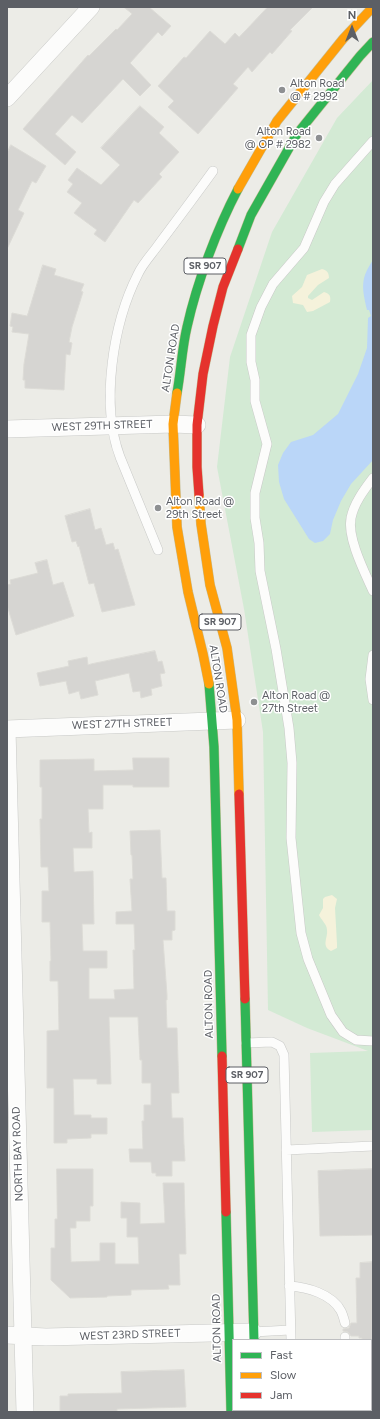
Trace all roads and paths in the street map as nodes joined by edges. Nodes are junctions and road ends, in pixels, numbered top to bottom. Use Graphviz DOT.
graph roads {
  1 [pos="91,7"];
  2 [pos="373,7"];
  3 [pos="373,42"];
  4 [pos="7,98"];
  5 [pos="287,127"];
  6 [pos="373,141"];
  7 [pos="212,171"];
  8 [pos="173,424"];
  9 [pos="111,426"];
  10 [pos="197,426"];
  11 [pos="7,429"];
  12 [pos="373,478"];
  13 [pos="158,550"];
  14 [pos="373,591"];
  15 [pos="373,655"];
  16 [pos="373,700"];
  17 [pos="237,720"];
  18 [pos="213,721"];
  19 [pos="7,729"];
  20 [pos="373,1041"];
  21 [pos="246,1043"];
  22 [pos="373,1146"];
  23 [pos="286,1150"];
  24 [pos="289,1286"];
  25 [pos="345,1323"];
  26 [pos="229,1332"];
  27 [pos="290,1335"];
  28 [pos="15,1336"];
  29 [pos="254,1336"];
  30 [pos="25,1412"];
  31 [pos="231,1412"];
  1 -- 4 [label="street"];
  2 -- 5 [label="highway, ALTON ROAD / SR 907"];
  3 -- 5 [label="highway, ALTON ROAD / SR 907"];
  5 -- 8 [label="highway, ALTON ROAD / SR 907"];
  5 -- 10 [label="highway, ALTON ROAD / SR 907"];
  6 -- 20 [label="lane"];
  7 -- 9 [label="lane"];
  8 -- 9 [label="street, WEST 29TH STREET"];
  8 -- 10 [label="street, WEST 29TH STREET"];
  8 -- 18 [label="highway, ALTON ROAD / SR 907"];
  9 -- 11 [label="street, WEST 29TH STREET"];
  9 -- 13 [label="lane"];
  10 -- 17 [label="highway, ALTON ROAD / SR 907"];
  12 -- 14 [label="lane"];
  15 -- 16 [label="lane"];
  17 -- 18 [label="street, WEST 27TH STREET"];
  17 -- 21 [label="highway, ALTON ROAD / SR 907"];
  18 -- 19 [label="street, WEST 27TH STREET"];
  18 -- 26 [label="highway, ALTON ROAD / SR 907"];
  19 -- 28 [label="street, NORTH BAY ROAD"];
  21 -- 23 [label="lane"];
  21 -- 29 [label="highway, ALTON ROAD / SR 907"];
  22 -- 23 [label="lane"];
  23 -- 24 [label="lane"];
  24 -- 25 [label="lane"];
  24 -- 27 [label="lane"];
  26 -- 28 [label="street, WEST 23RD STREET"];
  26 -- 29 [label="street, WEST 23RD STREET"];
  26 -- 31 [label="highway, ALTON ROAD / SR 907"];
  27 -- 29 [label="lane"];
  28 -- 30 [label="street, NORTH BAY ROAD"];
}
